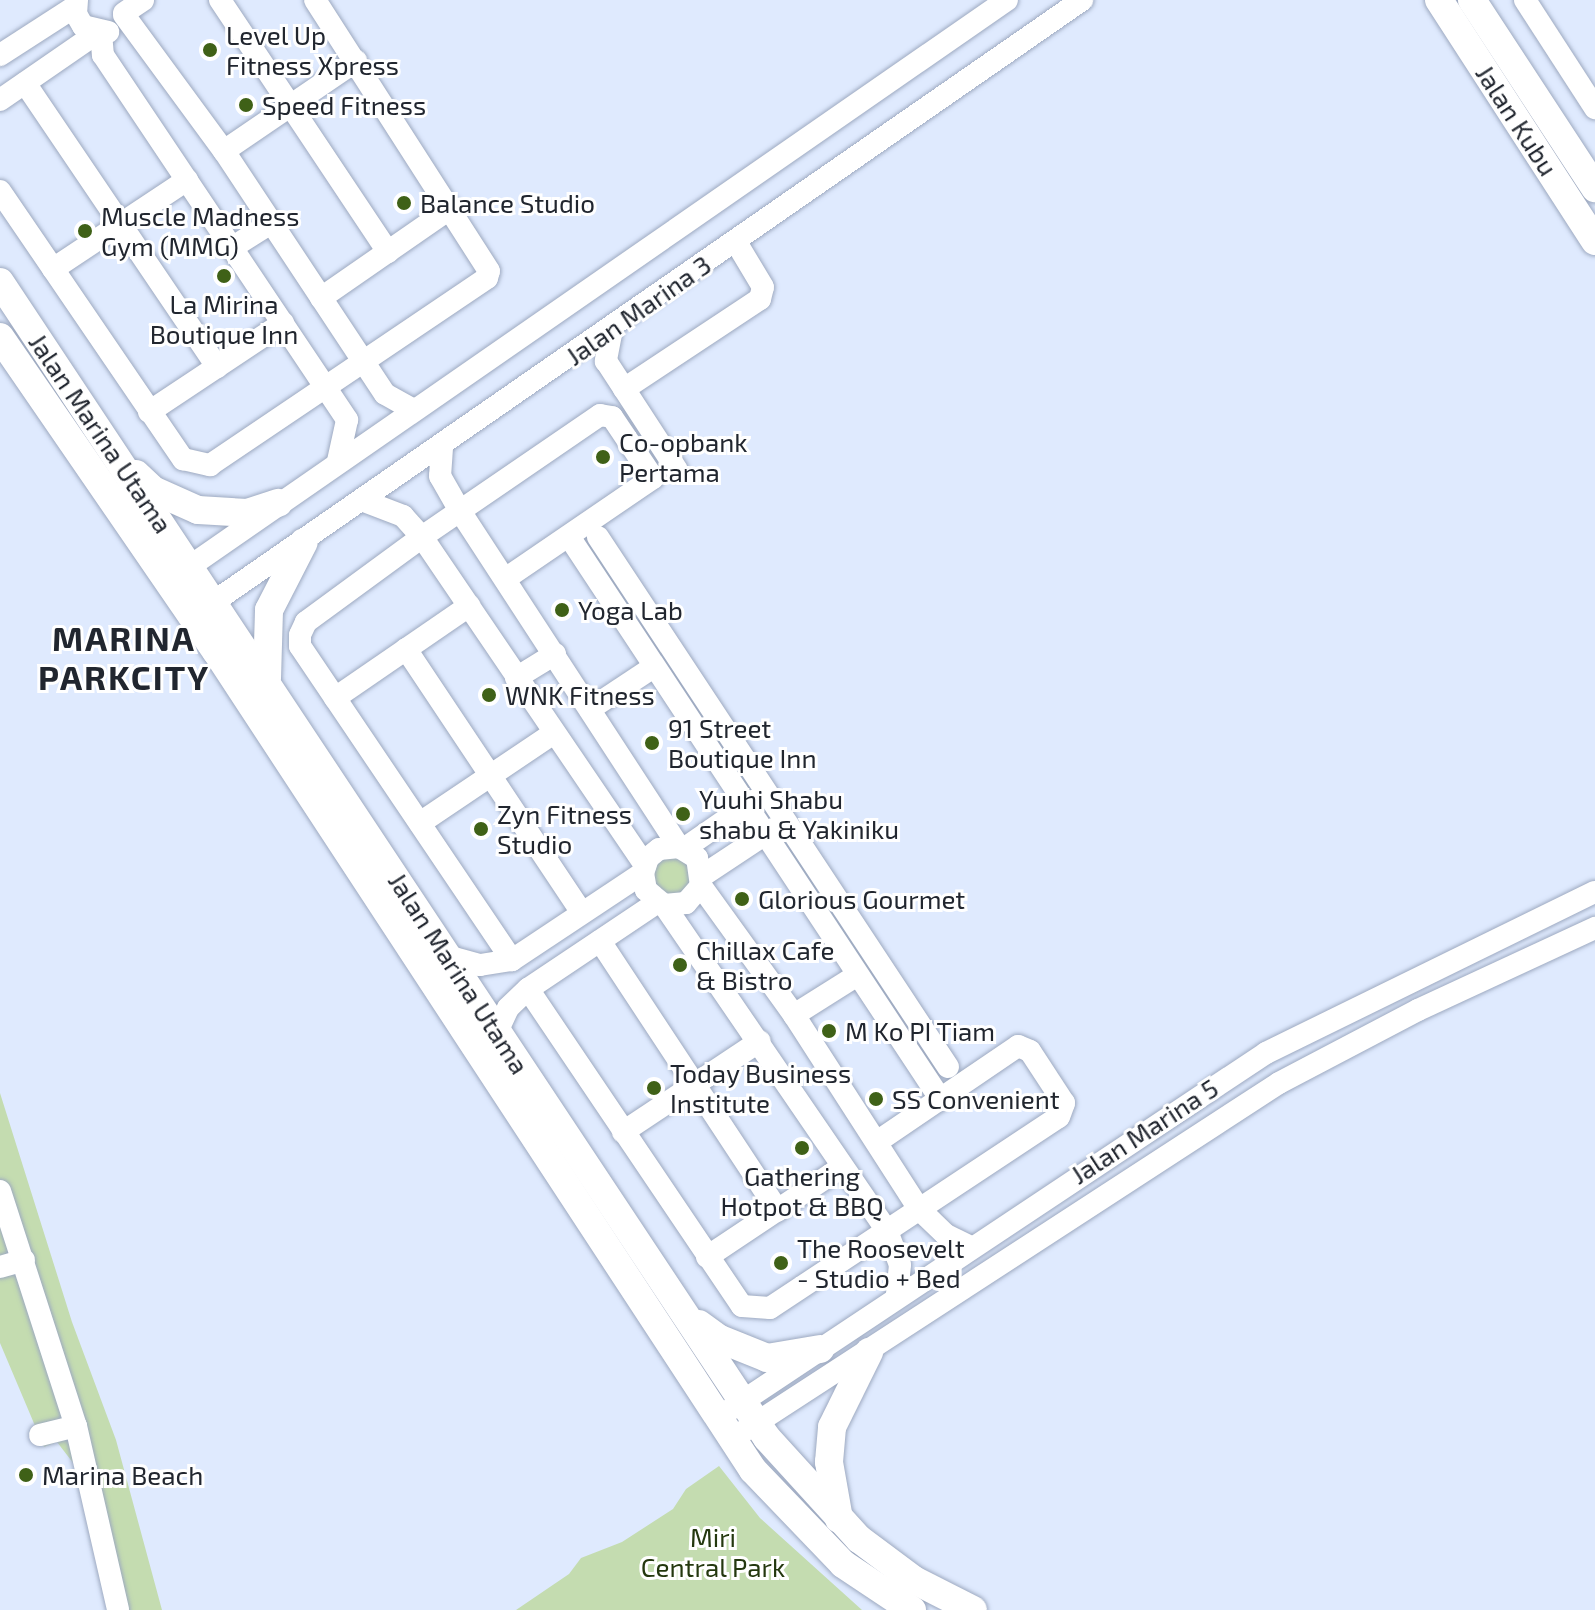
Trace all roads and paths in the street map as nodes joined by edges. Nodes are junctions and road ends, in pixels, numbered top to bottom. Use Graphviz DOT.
graph roads {
  1 [pos="143,0"];
  2 [pos="220,0"];
  3 [pos="315,0"];
  4 [pos="1007,0"];
  5 [pos="1082,0"];
  6 [pos="1439,0"];
  7 [pos="1472,0"];
  8 [pos="1525,0"];
  9 [pos="75,2"];
  10 [pos="123,9"];
  11 [pos="99,33"];
  12 [pos="2,50"];
  13 [pos="356,61"];
  14 [pos="25,83"];
  15 [pos="0,100"];
  16 [pos="291,105"];
  17 [pos="1595,108"];
  18 [pos="224,151"];
  19 [pos="187,180"];
  20 [pos="1595,188"];
  21 [pos="0,191"];
  22 [pos="451,208"];
  23 [pos="122,223"];
  24 [pos="271,223"];
  25 [pos="1595,241"];
  26 [pos="736,242"];
  27 [pos="233,247"];
  28 [pos="388,252"];
  29 [pos="53,269"];
  30 [pos="0,282"];
  31 [pos="321,298"];
  32 [pos="283,323"];
  33 [pos="612,329"];
  34 [pos="0,337"];
  35 [pos="574,355"];
  36 [pos="606,361"];
  37 [pos="363,364"];
  38 [pos="217,367"];
  39 [pos="327,388"];
  40 [pos="624,389"];
  41 [pos="412,409"];
  42 [pos="149,412"];
  43 [pos="442,448"];
  44 [pos="114,455"];
  45 [pos="338,461"];
  46 [pos="677,470"];
  47 [pos="364,501"];
  48 [pos="278,503"];
  49 [pos="460,511"];
  50 [pos="422,537"];
  51 [pos="598,537"];
  52 [pos="570,538"];
  53 [pos="304,542"];
  54 [pos="180,573"];
  55 [pos="505,579"];
  56 [pos="469,606"];
  57 [pos="203,609"];
  58 [pos="406,649"];
  59 [pos="555,654"];
  60 [pos="652,668"];
  61 [pos="267,678"];
  62 [pos="516,678"];
  63 [pos="335,698"];
  64 [pos="590,709"];
  65 [pos="554,733"];
  66 [pos="490,777"];
  67 [pos="765,793"];
  68 [pos="744,808"];
  69 [pos="783,821"];
  70 [pos="420,823"];
  71 [pos="763,836"];
  72 [pos="682,848"];
  73 [pos="644,869"];
  74 [pos="702,881"];
  75 [pos="1595,892"];
  76 [pos="661,903"];
  77 [pos="582,913"];
  78 [pos="1595,928"];
  79 [pos="600,941"];
  80 [pos="450,957"];
  81 [pos="512,960"];
  82 [pos="856,976"];
  83 [pos="528,989"];
  84 [pos="794,1015"];
  85 [pos="497,1032"];
  86 [pos="760,1041"];
  87 [pos="948,1067"];
  88 [pos="695,1084"];
  89 [pos="941,1100"];
  90 [pos="623,1132"];
  91 [pos="877,1142"];
  92 [pos="842,1167"];
  93 [pos="0,1191"];
  94 [pos="919,1209"];
  95 [pos="778,1211"];
  96 [pos="887,1231"];
  97 [pos="969,1246"];
  98 [pos="707,1257"];
  99 [pos="24,1260"];
  100 [pos="0,1267"];
  101 [pos="897,1295"];
  102 [pos="688,1316"];
  103 [pos="820,1349"];
  104 [pos="869,1352"];
  105 [pos="750,1411"];
  106 [pos="76,1426"];
  107 [pos="726,1428"];
  108 [pos="40,1435"];
  109 [pos="839,1519"];
  110 [pos="866,1581"];
  111 [pos="945,1604"];
  112 [pos="118,1610"];
  113 [pos="885,1610"];
  114 [pos="912,1610"];
  115 [pos="973,1610"];
  1 -- 10 [label="street"];
  2 -- 16 [label="street"];
  3 -- 13 [label="street"];
  4 -- 41 [label="street, Jalan Marina 3"];
  5 -- 26 [label="street, Jalan Marina 3"];
  6 -- 25 [label="main road, Jalan Kubu"];
  7 -- 20 [label="main road, Jalan Kubu"];
  8 -- 17 [label="street"];
  9 -- 11 [label="street"];
  9 -- 12 [label="street"];
  10 -- 11 [label="street"];
  10 -- 18 [label="street"];
  11 -- 14 [label="street"];
  11 -- 19 [label="street"];
  13 -- 16 [label="street"];
  13 -- 22 [label="street"];
  14 -- 15 [label="street"];
  14 -- 23 [label="street"];
  16 -- 18 [label="street"];
  16 -- 28 [label="street"];
  18 -- 24 [label="street"];
  19 -- 23 [label="street"];
  19 -- 27 [label="street"];
  21 -- 29 [label="street"];
  22 -- 28 [label="street"];
  22 -- 37 [label="street"];
  23 -- 29 [label="street"];
  23 -- 38 [label="street"];
  24 -- 27 [label="street"];
  24 -- 31 [label="street"];
  26 -- 33 [label="street, Jalan Marina 3"];
  26 -- 40 [label="street"];
  27 -- 32 [label="street"];
  28 -- 31 [label="street"];
  29 -- 42 [label="street"];
  30 -- 44 [label="main road, Jalan Marina Utama"];
  31 -- 37 [label="street"];
  32 -- 38 [label="street"];
  32 -- 39 [label="street"];
  33 -- 35 [label="street, Jalan Marina 3"];
  33 -- 36 [label="street"];
  34 -- 54 [label="main road, Jalan Marina Utama"];
  35 -- 36 [label="street"];
  35 -- 43 [label="street, Jalan Marina 3"];
  36 -- 40 [label="street"];
  37 -- 39 [label="street"];
  37 -- 41 [label="street"];
  38 -- 42 [label="street"];
  39 -- 42 [label="street"];
  39 -- 45 [label="street"];
  40 -- 46 [label="street"];
  41 -- 45 [label="street, Jalan Marina 3"];
  43 -- 47 [label="street, Jalan Marina 3"];
  43 -- 49 [label="street"];
  44 -- 48 [label="main road"];
  44 -- 54 [label="main road, Jalan Marina Utama"];
  45 -- 48 [label="street, Jalan Marina 3"];
  47 -- 50 [label="street"];
  47 -- 53 [label="street, Jalan Marina 3"];
  48 -- 54 [label="street, Jalan Marina 3"];
  49 -- 50 [label="street"];
  49 -- 52 [label="street"];
  49 -- 55 [label="street"];
  50 -- 56 [label="street"];
  50 -- 63 [label="street"];
  51 -- 67 [label="street"];
  52 -- 55 [label="street"];
  52 -- 60 [label="street"];
  53 -- 57 [label="street, Jalan Marina 3"];
  53 -- 61 [label="main road"];
  54 -- 57 [label="main road, Jalan Marina Utama"];
  55 -- 59 [label="street"];
  56 -- 58 [label="street"];
  56 -- 62 [label="street"];
  57 -- 61 [label="main road, Jalan Marina Utama"];
  57 -- 107 [label="main road, Jalan Marina Utama"];
  58 -- 63 [label="street"];
  58 -- 66 [label="street"];
  59 -- 62 [label="street"];
  59 -- 64 [label="street"];
  60 -- 64 [label="street"];
  60 -- 68 [label="street"];
  61 -- 80 [label="main road, Jalan Marina Utama"];
  62 -- 65 [label="street"];
  63 -- 70 [label="street"];
  64 -- 72 [label="street"];
  65 -- 66 [label="street"];
  65 -- 73 [label="street"];
  66 -- 70 [label="street"];
  66 -- 77 [label="street"];
  67 -- 68 [label="street"];
  67 -- 69 [label="street"];
  68 -- 71 [label="street"];
  68 -- 72 [label="street"];
  69 -- 71 [label="street"];
  69 -- 87 [label="street"];
  70 -- 81 [label="street"];
  71 -- 74 [label="street"];
  71 -- 82 [label="street"];
  72 -- 73 [label="street"];
  72 -- 74 [label="street"];
  73 -- 76 [label="street"];
  73 -- 77 [label="street"];
  74 -- 76 [label="street"];
  74 -- 84 [label="street"];
  75 -- 97 [label="street, Jalan Marina 5"];
  76 -- 79 [label="street"];
  76 -- 86 [label="street"];
  77 -- 81 [label="street"];
  78 -- 104 [label="street, Jalan Marina 5"];
  79 -- 83 [label="street"];
  79 -- 88 [label="street"];
  80 -- 81 [label="street"];
  80 -- 85 [label="main road, Jalan Marina Utama"];
  82 -- 84 [label="street"];
  82 -- 89 [label="street"];
  83 -- 85 [label="street"];
  83 -- 90 [label="street"];
  84 -- 91 [label="street"];
  85 -- 102 [label="main road, Jalan Marina Utama"];
  86 -- 88 [label="street"];
  86 -- 92 [label="street"];
  88 -- 90 [label="street"];
  88 -- 95 [label="street"];
  89 -- 91 [label="street"];
  89 -- 94 [label="street"];
  90 -- 98 [label="street"];
  91 -- 94 [label="street"];
  92 -- 95 [label="street"];
  92 -- 96 [label="street"];
  93 -- 99 [label="street"];
  94 -- 96 [label="street"];
  94 -- 97 [label="street"];
  95 -- 98 [label="street"];
  96 -- 98 [label="street"];
  96 -- 101 [label="street"];
  97 -- 101 [label="street, Jalan Marina 5"];
  99 -- 100 [label="street"];
  99 -- 106 [label="street"];
  101 -- 103 [label="street, Jalan Marina 5"];
  102 -- 103 [label="main road"];
  102 -- 105 [label="main road, Jalan Marina Utama"];
  103 -- 105 [label="street, Jalan Marina 5"];
  104 -- 105 [label="street, Jalan Marina 5"];
  104 -- 109 [label="main road"];
  105 -- 107 [label="street, Jalan Marina 5"];
  105 -- 109 [label="main road, Jalan Marina Utama"];
  106 -- 108 [label="street"];
  106 -- 112 [label="street"];
  107 -- 110 [label="main road, Jalan Marina Utama"];
  109 -- 111 [label="main road, Jalan Marina Utama"];
  110 -- 113 [label="main road"];
  110 -- 114 [label="main road, Jalan Marina Utama"];
  111 -- 115 [label="main road, Jalan Marina Utama"];
}
